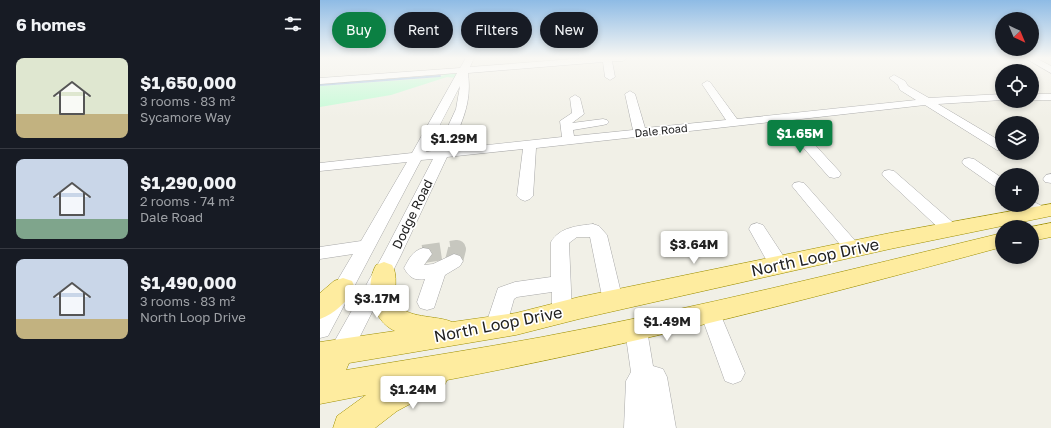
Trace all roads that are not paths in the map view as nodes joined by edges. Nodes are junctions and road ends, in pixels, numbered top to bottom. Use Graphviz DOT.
graph roads {
  1 [pos="359,78"];
  2 [pos="459,78"];
  3 [pos="464,78"];
  4 [pos="894,78"];
  5 [pos="320,81"];
  6 [pos="707,84"];
  7 [pos="630,94"];
  8 [pos="1051,96"];
  9 [pos="995,97"];
  10 [pos="1039,97"];
  11 [pos="575,98"];
  12 [pos="926,102"];
  13 [pos="784,118"];
  14 [pos="603,122"];
  15 [pos="734,123"];
  16 [pos="567,127"];
  17 [pos="640,133"];
  18 [pos="568,140"];
  19 [pos="995,143"];
  20 [pos="530,144"];
  21 [pos="442,154"];
  22 [pos="417,156"];
  23 [pos="969,162"];
  24 [pos="320,167"];
  25 [pos="834,174"];
  26 [pos="889,174"];
  27 [pos="995,180"];
  28 [pos="799,186"];
  29 [pos="525,196"];
  30 [pos="757,229"];
  31 [pos="951,230"];
  32 [pos="995,231"];
  33 [pos="995,232"];
  34 [pos="366,246"];
  35 [pos="853,249"];
  36 [pos="322,255"];
  37 [pos="454,261"];
  38 [pos="779,265"];
  39 [pos="384,271"];
  40 [pos="437,271"];
  41 [pos="561,283"];
  42 [pos="343,288"];
  43 [pos="613,301"];
  44 [pos="427,302"];
  45 [pos="320,308"];
  46 [pos="562,312"];
  47 [pos="710,312"];
  48 [pos="496,327"];
  49 [pos="320,329"];
  50 [pos="636,330"];
  51 [pos="462,333"];
  52 [pos="331,353"];
  53 [pos="460,364"];
  54 [pos="733,373"];
  55 [pos="644,380"];
  56 [pos="320,388"];
  57 [pos="349,428"];
  58 [pos="637,428"];
  59 [pos="663,428"];
  1 -- 5 [label="street"];
  2 -- 22 [label="street, Dodge Road"];
  3 -- 21 [label="street, Dodge Road"];
  4 -- 12 [label="street"];
  6 -- 15 [label="street"];
  7 -- 17 [label="street"];
  8 -- 10 [label="street"];
  9 -- 12 [label="street, Dale Road"];
  11 -- 16 [label="street"];
  12 -- 13 [label="street, Dale Road"];
  12 -- 19 [label="street"];
  13 -- 15 [label="street, Dale Road"];
  13 -- 25 [label="street"];
  14 -- 16 [label="street"];
  15 -- 17 [label="street, Dale Road"];
  16 -- 18 [label="street"];
  17 -- 18 [label="street, Dale Road"];
  18 -- 20 [label="street, Dale Road"];
  20 -- 21 [label="street, Dale Road"];
  20 -- 29 [label="street"];
  21 -- 22 [label="street, Dale Road"];
  21 -- 39 [label="street, Dodge Road"];
  22 -- 24 [label="street, Dale Road"];
  22 -- 34 [label="street, Dodge Road"];
  23 -- 27 [label="street"];
  26 -- 31 [label="street"];
  28 -- 35 [label="street"];
  30 -- 38 [label="street"];
  31 -- 32 [label="main road, North Loop Drive"];
  31 -- 35 [label="main road, North Loop Drive"];
  33 -- 47 [label="main road, North Loop Drive"];
  34 -- 36 [label="street"];
  34 -- 42 [label="street, Dodge Road"];
  35 -- 38 [label="main road, North Loop Drive"];
  37 -- 40 [label="street"];
  38 -- 43 [label="main road, North Loop Drive"];
  39 -- 40 [label="street"];
  39 -- 51 [label="main road"];
  39 -- 52 [label="street, Dodge Road"];
  40 -- 44 [label="street"];
  41 -- 43 [label="street"];
  41 -- 46 [label="street"];
  41 -- 48 [label="street"];
  42 -- 45 [label="main road"];
  42 -- 49 [label="street, Dodge Road"];
  43 -- 46 [label="main road, North Loop Drive"];
  46 -- 48 [label="main road, North Loop Drive"];
  47 -- 50 [label="main road, North Loop Drive"];
  47 -- 54 [label="street"];
  48 -- 51 [label="main road, North Loop Drive"];
  50 -- 53 [label="main road, North Loop Drive"];
  50 -- 55 [label="street"];
  51 -- 52 [label="main road, North Loop Drive"];
  52 -- 56 [label="main road"];
  53 -- 56 [label="main road, North Loop Drive"];
  53 -- 57 [label="main road"];
  55 -- 58 [label="street"];
  55 -- 59 [label="street"];
}
